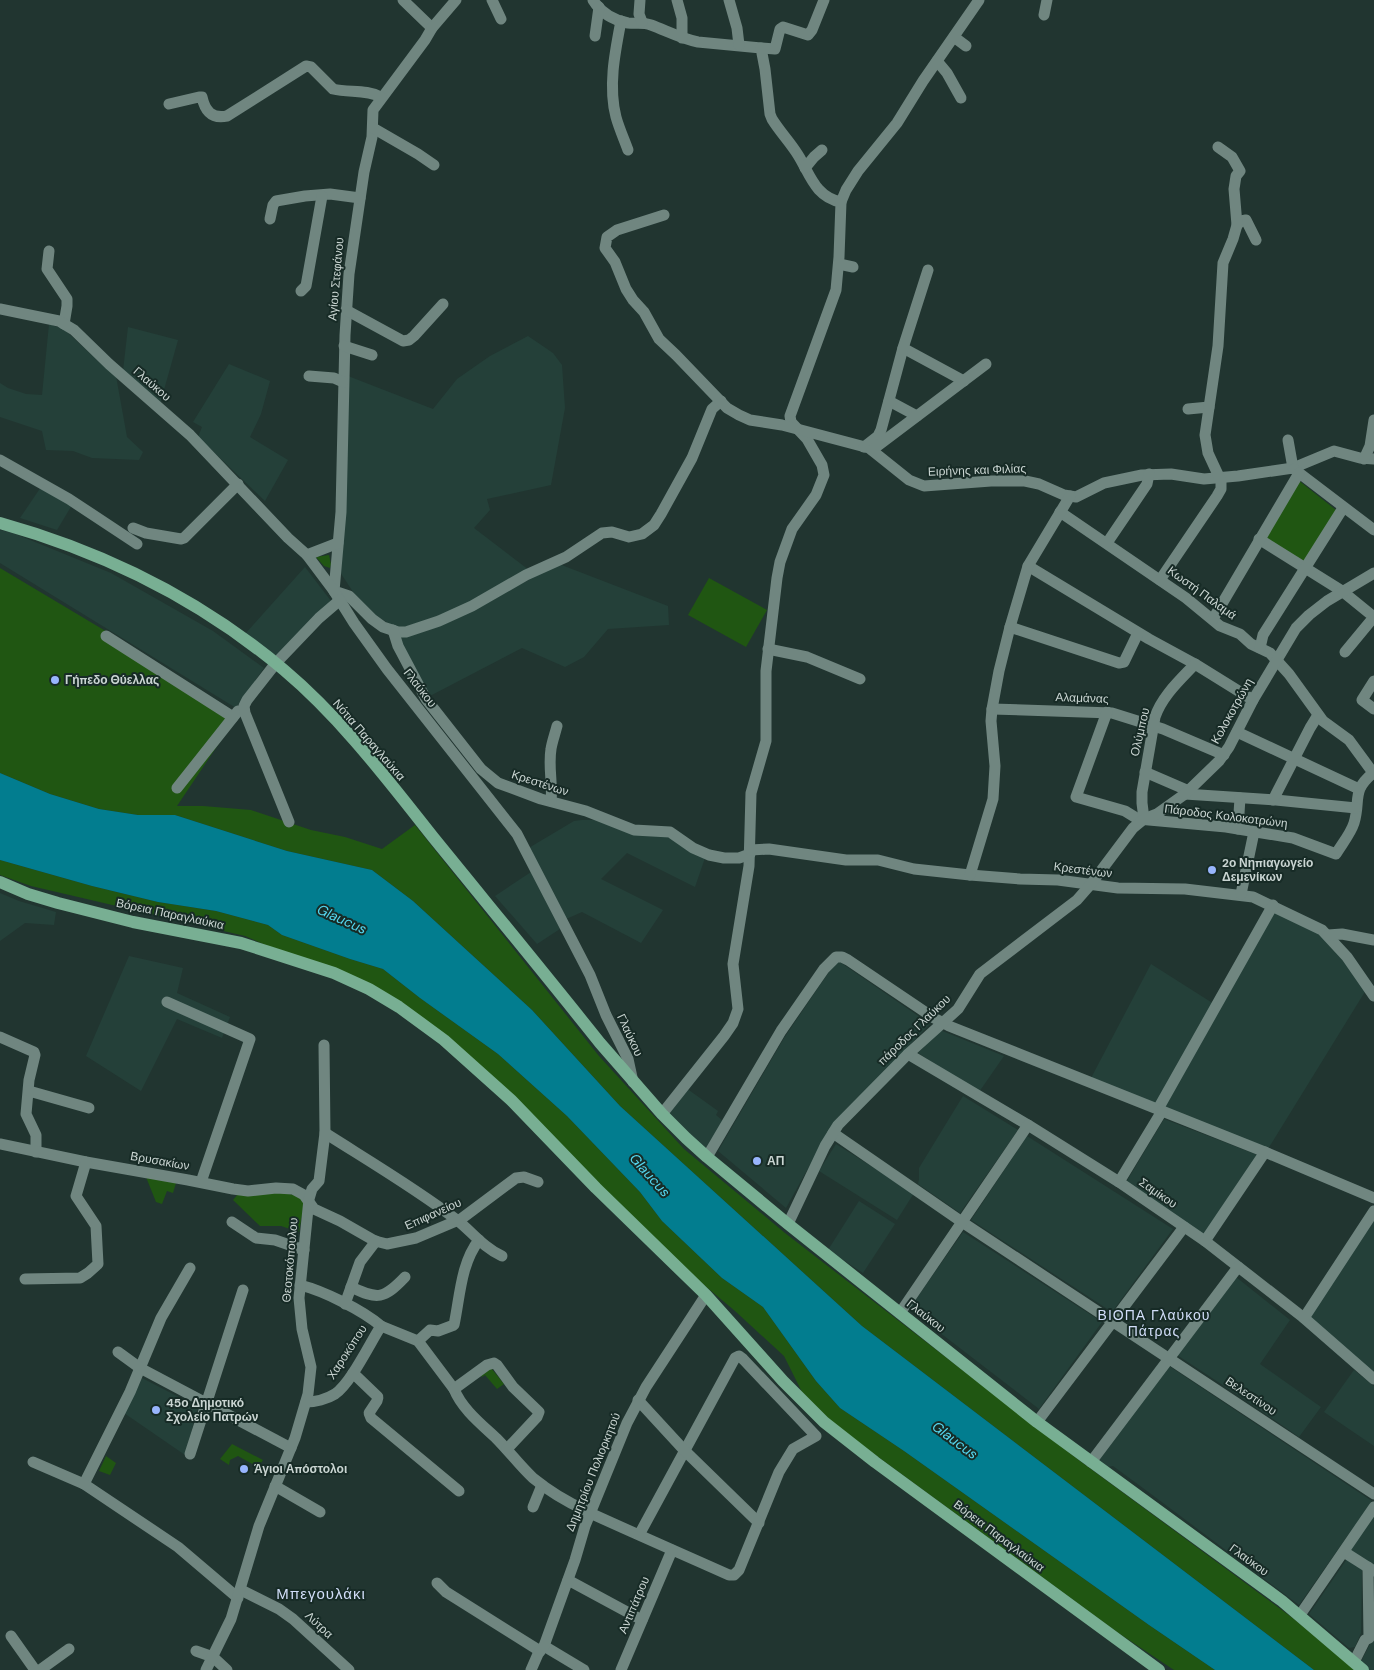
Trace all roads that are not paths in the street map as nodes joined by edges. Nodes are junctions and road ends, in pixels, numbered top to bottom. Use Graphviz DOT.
graph roads {
  1 [pos="404,0"];
  2 [pos="456,0"];
  3 [pos="492,0"];
  4 [pos="640,0"];
  5 [pos="677,0"];
  6 [pos="730,0"];
  7 [pos="824,0"];
  8 [pos="978,0"];
  9 [pos="1047,0"];
  10 [pos="596,4"];
  11 [pos="1044,15"];
  12 [pos="501,20"];
  13 [pos="621,21"];
  14 [pos="642,22"];
  15 [pos="432,28"];
  16 [pos="595,36"];
  17 [pos="954,37"];
  18 [pos="682,38"];
  19 [pos="739,45"];
  20 [pos="966,46"];
  21 [pos="760,48"];
  22 [pos="937,61"];
  23 [pos="381,97"];
  24 [pos="961,98"];
  25 [pos="169,104"];
  26 [pos="374,128"];
  27 [pos="1218,147"];
  28 [pos="628,150"];
  29 [pos="822,150"];
  30 [pos="434,165"];
  31 [pos="805,168"];
  32 [pos="322,196"];
  33 [pos="360,198"];
  34 [pos="841,202"];
  35 [pos="664,216"];
  36 [pos="270,219"];
  37 [pos="1237,225"];
  38 [pos="1256,240"];
  39 [pos="49,251"];
  40 [pos="839,264"];
  41 [pos="853,268"];
  42 [pos="928,270"];
  43 [pos="301,291"];
  44 [pos="443,304"];
  45 [pos="0,310"];
  46 [pos="346,310"];
  47 [pos="64,324"];
  48 [pos="344,346"];
  49 [pos="903,348"];
  50 [pos="372,354"];
  51 [pos="986,364"];
  52 [pos="309,376"];
  53 [pos="964,381"];
  54 [pos="344,382"];
  55 [pos="721,401"];
  56 [pos="889,401"];
  57 [pos="1209,407"];
  58 [pos="1188,409"];
  59 [pos="917,416"];
  60 [pos="1374,420"];
  61 [pos="798,429"];
  62 [pos="1288,440"];
  63 [pos="868,448"];
  64 [pos="1369,459"];
  65 [pos="0,460"];
  66 [pos="1296,471"];
  67 [pos="1149,474"];
  68 [pos="1220,478"];
  69 [pos="238,484"];
  70 [pos="1070,496"];
  71 [pos="1343,508"];
  72 [pos="1060,512"];
  73 [pos="0,523"];
  74 [pos="133,528"];
  75 [pos="1374,530"];
  76 [pos="1259,539"];
  77 [pos="338,543"];
  78 [pos="137,544"];
  79 [pos="1107,544"];
  80 [pos="307,555"];
  81 [pos="1028,566"];
  82 [pos="1305,568"];
  83 [pos="1374,573"];
  84 [pos="1160,580"];
  85 [pos="1342,591"];
  86 [pos="337,596"];
  87 [pos="1374,617"];
  88 [pos="1213,619"];
  89 [pos="1010,627"];
  90 [pos="393,630"];
  91 [pos="1138,633"];
  92 [pos="106,636"];
  93 [pos="1260,648"];
  94 [pos="768,649"];
  95 [pos="1345,652"];
  96 [pos="1278,661"];
  97 [pos="276,664"];
  98 [pos="1195,664"];
  99 [pos="860,679"];
  100 [pos="1374,681"];
  101 [pos="1253,700"];
  102 [pos="244,708"];
  103 [pos="992,709"];
  104 [pos="1374,709"];
  105 [pos="1106,712"];
  106 [pos="1318,715"];
  107 [pos="233,717"];
  108 [pos="557,726"];
  109 [pos="1153,726"];
  110 [pos="1237,732"];
  111 [pos="1224,755"];
  112 [pos="1294,758"];
  113 [pos="1145,772"];
  114 [pos="1374,774"];
  115 [pos="177,788"];
  116 [pos="1359,789"];
  117 [pos="1187,792"];
  118 [pos="1240,798"];
  119 [pos="1273,800"];
  120 [pos="551,801"];
  121 [pos="1356,808"];
  122 [pos="1144,819"];
  123 [pos="289,822"];
  124 [pos="1238,829"];
  125 [pos="1254,832"];
  126 [pos="750,852"];
  127 [pos="970,875"];
  128 [pos="0,882"];
  129 [pos="1091,884"];
  130 [pos="1241,894"];
  131 [pos="1273,906"];
  132 [pos="1328,935"];
  133 [pos="1374,940"];
  134 [pos="1374,996"];
  135 [pos="168,1002"];
  136 [pos="942,1022"];
  137 [pos="0,1038"];
  138 [pos="324,1046"];
  139 [pos="908,1054"];
  140 [pos="634,1082"];
  141 [pos="29,1091"];
  142 [pos="89,1108"];
  143 [pos="1160,1110"];
  144 [pos="662,1114"];
  145 [pos="1028,1125"];
  146 [pos="325,1133"];
  147 [pos="833,1133"];
  148 [pos="0,1144"];
  149 [pos="36,1152"];
  150 [pos="1265,1152"];
  151 [pos="707,1157"];
  152 [pos="86,1162"];
  153 [pos="201,1182"];
  154 [pos="538,1182"];
  155 [pos="1119,1182"];
  156 [pos="1374,1198"];
  157 [pos="309,1203"];
  158 [pos="1374,1211"];
  159 [pos="458,1221"];
  160 [pos="232,1222"];
  161 [pos="962,1222"];
  162 [pos="788,1224"];
  163 [pos="1184,1227"];
  164 [pos="479,1240"];
  165 [pos="376,1241"];
  166 [pos="1205,1241"];
  167 [pos="304,1250"];
  168 [pos="502,1256"];
  169 [pos="1238,1267"];
  170 [pos="190,1268"];
  171 [pos="405,1277"];
  172 [pos="25,1279"];
  173 [pos="300,1285"];
  174 [pos="351,1287"];
  175 [pos="243,1290"];
  176 [pos="706,1295"];
  177 [pos="344,1304"];
  178 [pos="900,1313"];
  179 [pos="1304,1318"];
  180 [pos="1113,1321"];
  181 [pos="381,1326"];
  182 [pos="418,1341"];
  183 [pos="118,1352"];
  184 [pos="1169,1358"];
  185 [pos="140,1368"];
  186 [pos="353,1373"];
  187 [pos="1374,1379"];
  188 [pos="454,1389"];
  189 [pos="638,1400"];
  190 [pos="306,1402"];
  191 [pos="206,1403"];
  192 [pos="1037,1422"];
  193 [pos="291,1448"];
  194 [pos="507,1449"];
  195 [pos="684,1450"];
  196 [pos="190,1454"];
  197 [pos="33,1462"];
  198 [pos="1091,1462"];
  199 [pos="84,1484"];
  200 [pos="542,1485"];
  201 [pos="275,1486"];
  202 [pos="459,1491"];
  203 [pos="1374,1494"];
  204 [pos="533,1507"];
  205 [pos="1374,1508"];
  206 [pos="320,1512"];
  207 [pos="590,1513"];
  208 [pos="759,1523"];
  209 [pos="638,1535"];
  210 [pos="672,1550"];
  211 [pos="1344,1552"];
  212 [pos="1371,1569"];
  213 [pos="568,1580"];
  214 [pos="437,1583"];
  215 [pos="239,1594"];
  216 [pos="1300,1615"];
  217 [pos="642,1620"];
  218 [pos="11,1636"];
  219 [pos="1371,1637"];
  220 [pos="69,1649"];
  221 [pos="542,1649"];
  222 [pos="196,1650"];
  223 [pos="213,1657"];
  224 [pos="1358,1666"];
  225 [pos="35,1670"];
  226 [pos="40,1670"];
  227 [pos="206,1670"];
  228 [pos="227,1670"];
  229 [pos="349,1670"];
  230 [pos="531,1670"];
  231 [pos="584,1670"];
  232 [pos="621,1670"];
  233 [pos="1159,1670"];
  1 -- 15 [label="street"];
  2 -- 15 [label="street, Αγίου Στεφάνου"];
  3 -- 12 [label="street"];
  4 -- 14 [label="street"];
  5 -- 18 [label="street"];
  6 -- 19 [label="street"];
  7 -- 21 [label="street"];
  8 -- 17 [label="street"];
  9 -- 11 [label="street"];
  10 -- 13 [label="street"];
  10 -- 16 [label="street"];
  13 -- 14 [label="street"];
  13 -- 28 [label="street"];
  14 -- 18 [label="street"];
  15 -- 23 [label="street, Αγίου Στεφάνου"];
  17 -- 20 [label="street"];
  17 -- 22 [label="street"];
  18 -- 19 [label="street"];
  19 -- 21 [label="street"];
  21 -- 31 [label="street"];
  22 -- 24 [label="street"];
  22 -- 34 [label="street"];
  23 -- 25 [label="street"];
  23 -- 26 [label="street, Αγίου Στεφάνου"];
  26 -- 30 [label="street"];
  26 -- 33 [label="street, Αγίου Στεφάνου"];
  27 -- 37 [label="street"];
  29 -- 31 [label="street"];
  31 -- 34 [label="street"];
  32 -- 33 [label="street"];
  32 -- 36 [label="street"];
  32 -- 43 [label="street"];
  33 -- 46 [label="street, Αγίου Στεφάνου"];
  34 -- 40 [label="street"];
  35 -- 55 [label="street, Ειρήνης και Φιλίας"];
  37 -- 38 [label="street"];
  37 -- 57 [label="street"];
  39 -- 47 [label="street"];
  40 -- 41 [label="street"];
  40 -- 61 [label="street"];
  42 -- 49 [label="street"];
  44 -- 46 [label="street"];
  45 -- 47 [label="street, Γλαύκου"];
  46 -- 48 [label="street, Αγίου Στεφάνου"];
  47 -- 69 [label="street, Γλαύκου"];
  48 -- 50 [label="street"];
  48 -- 54 [label="street, Αγίου Στεφάνου"];
  49 -- 53 [label="street"];
  49 -- 56 [label="street"];
  51 -- 53 [label="street"];
  52 -- 54 [label="street"];
  53 -- 59 [label="street"];
  54 -- 77 [label="street, Αγίου Στεφάνου"];
  55 -- 61 [label="street, Ειρήνης και Φιλίας"];
  55 -- 90 [label="street"];
  56 -- 59 [label="street"];
  56 -- 63 [label="street"];
  57 -- 58 [label="street"];
  57 -- 68 [label="street"];
  59 -- 63 [label="street"];
  60 -- 64 [label="street"];
  61 -- 63 [label="street, Ειρήνης και Φιλίας"];
  61 -- 94 [label="street"];
  62 -- 66 [label="street"];
  63 -- 70 [label="street, Ειρήνης και Φιλίας"];
  64 -- 66 [label="street"];
  65 -- 78 [label="street"];
  66 -- 68 [label="street"];
  66 -- 71 [label="street"];
  66 -- 76 [label="street"];
  67 -- 68 [label="street"];
  67 -- 70 [label="street"];
  67 -- 79 [label="street"];
  68 -- 84 [label="street"];
  69 -- 74 [label="street"];
  69 -- 80 [label="street, Γλαύκου"];
  70 -- 72 [label="street"];
  71 -- 75 [label="street"];
  71 -- 82 [label="street"];
  72 -- 79 [label="street, Κωστή Παλαμά"];
  72 -- 81 [label="street"];
  73 -- 97 [label="main road, Νότια Παραγλαύκια"];
  76 -- 82 [label="street"];
  76 -- 88 [label="street"];
  77 -- 80 [label="street"];
  77 -- 86 [label="street, Αγίου Στεφάνου"];
  79 -- 84 [label="street, Κωστή Παλαμά"];
  80 -- 86 [label="street, Γλαύκου"];
  81 -- 89 [label="street"];
  81 -- 91 [label="street"];
  82 -- 85 [label="street"];
  82 -- 93 [label="street"];
  83 -- 85 [label="street, Κολοκοτρώνη"];
  84 -- 88 [label="street, Κωστή Παλαμά"];
  85 -- 87 [label="street"];
  85 -- 96 [label="street, Κολοκοτρώνη"];
  86 -- 90 [label="street"];
  86 -- 97 [label="street"];
  86 -- 140 [label="street, Γλαύκου"];
  87 -- 95 [label="street"];
  88 -- 93 [label="street, Κωστή Παλαμά"];
  89 -- 91 [label="street"];
  89 -- 103 [label="street"];
  90 -- 120 [label="street, Κρεστένων"];
  91 -- 98 [label="street"];
  92 -- 107 [label="street"];
  93 -- 96 [label="street, Κωστή Παλαμά"];
  94 -- 99 [label="street"];
  94 -- 126 [label="street"];
  96 -- 101 [label="street, Κολοκοτρώνη"];
  96 -- 106 [label="street, Κωστή Παλαμά"];
  97 -- 102 [label="street"];
  97 -- 140 [label="main road, Νότια Παραγλαύκια"];
  98 -- 101 [label="street"];
  98 -- 109 [label="street, Ολύμπου"];
  100 -- 104 [label="street"];
  101 -- 110 [label="street, Κολοκοτρώνη"];
  102 -- 107 [label="street"];
  102 -- 123 [label="street"];
  103 -- 105 [label="street, Αλαμάνας"];
  103 -- 127 [label="street"];
  105 -- 109 [label="street, Αλαμάνας"];
  105 -- 122 [label="street, Πάροδος Κολοκοτρώνη"];
  106 -- 112 [label="street"];
  106 -- 114 [label="street, Κωστή Παλαμά"];
  107 -- 115 [label="street"];
  108 -- 120 [label="street"];
  109 -- 111 [label="street, Αλαμάνας"];
  109 -- 113 [label="street, Ολύμπου"];
  110 -- 111 [label="street, Κολοκοτρώνη"];
  110 -- 112 [label="street"];
  111 -- 117 [label="street, Κολοκοτρώνη"];
  112 -- 116 [label="street"];
  112 -- 119 [label="street"];
  113 -- 117 [label="street"];
  113 -- 122 [label="street, Ολύμπου"];
  114 -- 116 [label="street"];
  116 -- 121 [label="street"];
  117 -- 118 [label="street"];
  117 -- 122 [label="street, Κολοκοτρώνη"];
  118 -- 119 [label="street"];
  118 -- 124 [label="street"];
  119 -- 121 [label="street"];
  120 -- 126 [label="street, Κρεστένων"];
  121 -- 125 [label="street, Πάροδος Κολοκοτρώνη"];
  122 -- 124 [label="street, Πάροδος Κολοκοτρώνη"];
  122 -- 129 [label="street, Κολοκοτρώνη"];
  124 -- 125 [label="street, Πάροδος Κολοκοτρώνη"];
  125 -- 130 [label="street"];
  126 -- 127 [label="street, Κρεστένων"];
  126 -- 144 [label="street"];
  127 -- 129 [label="street, Κρεστένων"];
  128 -- 176 [label="main road, Βόρεια Παραγλαύκια"];
  129 -- 130 [label="street, Κρεστένων"];
  129 -- 136 [label="street, πάροδος Γλαύκου"];
  130 -- 131 [label="street, Κρεστένων"];
  131 -- 132 [label="street, Κρεστένων"];
  131 -- 143 [label="street"];
  132 -- 133 [label="street"];
  132 -- 134 [label="street, Κρεστένων"];
  135 -- 153 [label="street"];
  136 -- 139 [label="street, πάροδος Γλαύκου"];
  136 -- 143 [label="street"];
  136 -- 151 [label="street"];
  137 -- 141 [label="street"];
  138 -- 146 [label="street, Θεοτοκόπουλου"];
  139 -- 145 [label="street, Σαμίκου"];
  139 -- 147 [label="street, πάροδος Γλαύκου"];
  140 -- 144 [label="main road, Γλαύκου"];
  141 -- 142 [label="street"];
  141 -- 149 [label="street"];
  143 -- 150 [label="street"];
  143 -- 155 [label="street"];
  144 -- 151 [label="main road, Γλαύκου"];
  145 -- 155 [label="street, Σαμίκου"];
  145 -- 161 [label="street"];
  146 -- 157 [label="street, Θεοτοκόπουλου"];
  146 -- 159 [label="street"];
  147 -- 161 [label="street, Βελεστίνου"];
  147 -- 162 [label="street, πάροδος Γλαύκου"];
  148 -- 149 [label="street, Βρυσακίων"];
  149 -- 152 [label="street, Βρυσακίων"];
  150 -- 156 [label="street"];
  150 -- 166 [label="street"];
  151 -- 162 [label="main road, Γλαύκου"];
  152 -- 153 [label="street, Βρυσακίων"];
  152 -- 172 [label="street"];
  153 -- 157 [label="street, Βρυσακίων"];
  154 -- 159 [label="street, Επιφανείου"];
  155 -- 163 [label="street, Σαμίκου"];
  157 -- 165 [label="street, Επιφανείου"];
  157 -- 167 [label="street, Θεοτοκόπουλου"];
  158 -- 179 [label="street"];
  159 -- 164 [label="street"];
  159 -- 165 [label="street, Επιφανείου"];
  160 -- 167 [label="street"];
  161 -- 178 [label="street"];
  161 -- 180 [label="street, Βελεστίνου"];
  162 -- 178 [label="main road, Γλαύκου"];
  163 -- 166 [label="street, Σαμίκου"];
  163 -- 180 [label="street"];
  164 -- 168 [label="street"];
  164 -- 182 [label="street"];
  165 -- 174 [label="street"];
  166 -- 169 [label="street, Σαμίκου"];
  167 -- 173 [label="street, Θεοτοκόπουλου"];
  169 -- 179 [label="street, Σαμίκου"];
  169 -- 184 [label="street"];
  170 -- 185 [label="street"];
  171 -- 174 [label="street"];
  173 -- 177 [label="street, Χαροκόπου"];
  173 -- 190 [label="street, Θεοτοκόπουλου"];
  174 -- 177 [label="street"];
  175 -- 191 [label="street"];
  176 -- 189 [label="street, Δημητρίου Πολιορκητού"];
  176 -- 233 [label="main road, Βόρεια Παραγλαύκια"];
  177 -- 181 [label="street, Χαροκόπου"];
  178 -- 192 [label="main road, Γλαύκου"];
  179 -- 187 [label="street, Σαμίκου"];
  180 -- 184 [label="street, Βελεστίνου"];
  180 -- 192 [label="street"];
  181 -- 182 [label="street"];
  181 -- 186 [label="street, Χαροκόπου"];
  182 -- 188 [label="street"];
  183 -- 185 [label="street"];
  184 -- 198 [label="street"];
  184 -- 203 [label="street, Βελεστίνου"];
  185 -- 191 [label="street"];
  185 -- 199 [label="street"];
  186 -- 190 [label="street, Χαροκόπου"];
  186 -- 202 [label="street"];
  188 -- 194 [label="street"];
  188 -- 194 [label="street"];
  189 -- 195 [label="street"];
  189 -- 207 [label="street, Δημητρίου Πολιορκητού"];
  190 -- 193 [label="street, Θεοτοκόπουλου"];
  191 -- 193 [label="street"];
  191 -- 196 [label="street"];
  192 -- 198 [label="main road, Γλαύκου"];
  193 -- 201 [label="street, Θεοτοκόπουλου"];
  194 -- 200 [label="street"];
  195 -- 208 [label="street"];
  195 -- 208 [label="street"];
  195 -- 209 [label="street"];
  197 -- 199 [label="street, Λύτρα"];
  198 -- 216 [label="main road, Γλαύκου"];
  199 -- 215 [label="street, Λύτρα"];
  200 -- 204 [label="street"];
  200 -- 207 [label="street"];
  201 -- 206 [label="street"];
  201 -- 215 [label="street, Θεοτοκόπουλου"];
  205 -- 211 [label="street"];
  207 -- 209 [label="street"];
  207 -- 213 [label="street, Δημητρίου Πολιορκητού"];
  208 -- 210 [label="street"];
  209 -- 210 [label="street"];
  210 -- 217 [label="street, Αντιπάτρου"];
  211 -- 212 [label="street"];
  211 -- 216 [label="street"];
  212 -- 219 [label="street"];
  213 -- 217 [label="street"];
  213 -- 221 [label="street, Δημητρίου Πολιορκητού"];
  214 -- 221 [label="street"];
  215 -- 223 [label="street, Θεοτοκόπουλου"];
  215 -- 229 [label="street, Λύτρα"];
  216 -- 224 [label="main road, Γλαύκου"];
  217 -- 232 [label="street, Αντιπάτρου"];
  218 -- 225 [label="street"];
  219 -- 224 [label="street"];
  220 -- 226 [label="street"];
  221 -- 230 [label="street, Δημητρίου Πολιορκητού"];
  221 -- 231 [label="street"];
  222 -- 223 [label="street"];
  223 -- 227 [label="street, Θεοτοκόπουλου"];
  223 -- 228 [label="street"];
}
